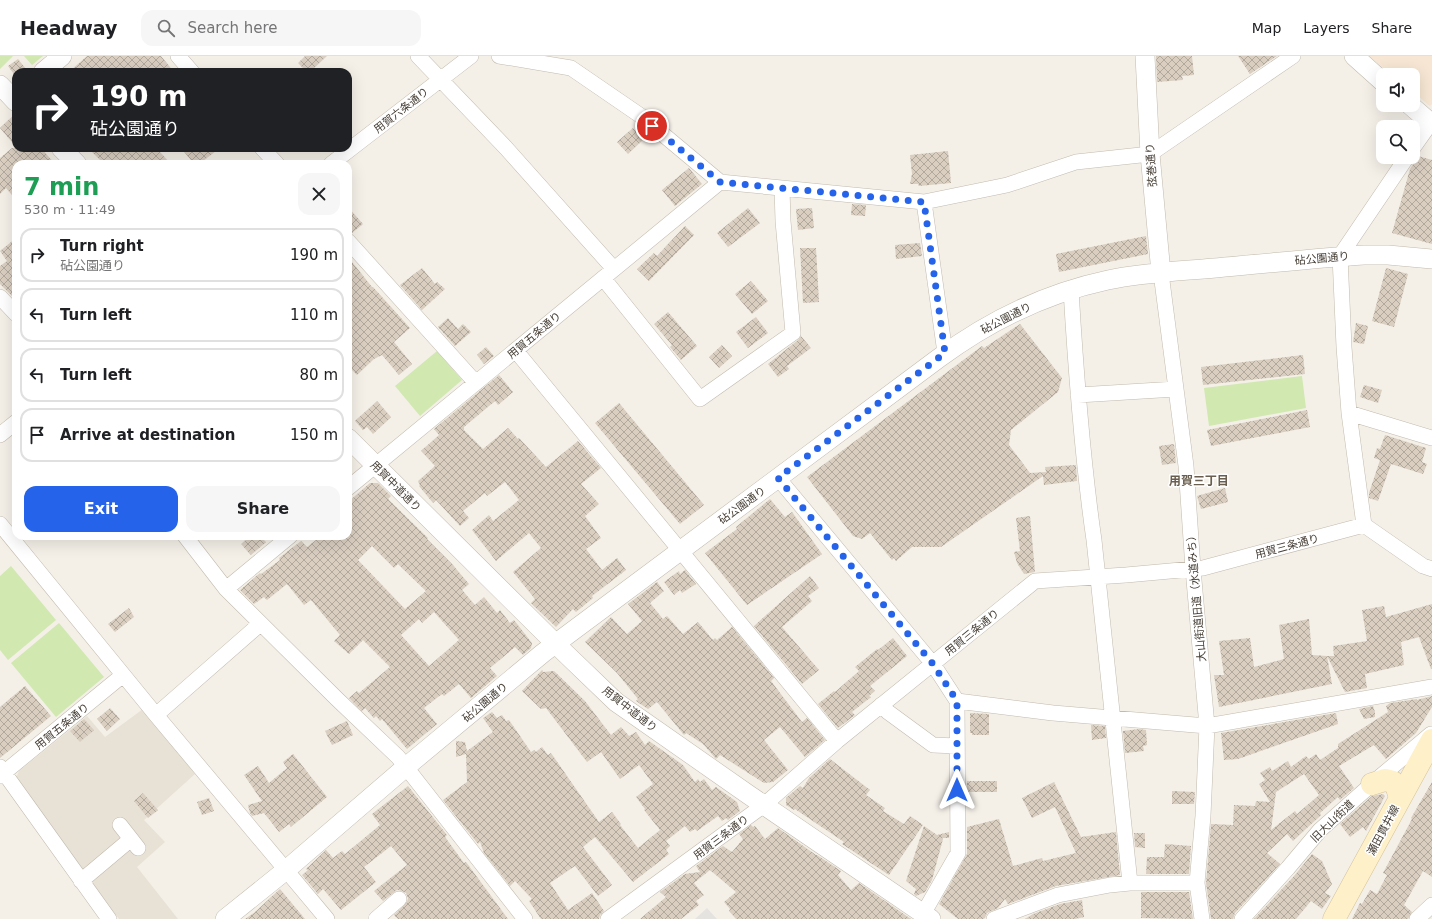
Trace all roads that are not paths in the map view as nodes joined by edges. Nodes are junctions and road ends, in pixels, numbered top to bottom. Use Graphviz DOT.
graph roads {
  1 [pos="62,56"];
  2 [pos="178,56"];
  3 [pos="418,56"];
  4 [pos="471,56"];
  5 [pos="499,56"];
  6 [pos="1145,56"];
  7 [pos="1293,56"];
  8 [pos="1354,56"];
  9 [pos="48,68"];
  10 [pos="188,68"];
  11 [pos="1376,76"];
  12 [pos="440,80"];
  13 [pos="1419,112"];
  14 [pos="1432,122"];
  15 [pos="1420,138"];
  16 [pos="352,148"];
  17 [pos="65,152"];
  18 [pos="266,152"];
  19 [pos="347,152"];
  20 [pos="1150,154"];
  21 [pos="73,160"];
  22 [pos="273,160"];
  23 [pos="336,160"];
  24 [pos="1402,164"];
  25 [pos="720,182"];
  26 [pos="782,188"];
  27 [pos="924,202"];
  28 [pos="352,245"];
  29 [pos="1340,256"];
  30 [pos="1432,259"];
  31 [pos="1161,273"];
  32 [pos="609,274"];
  33 [pos="1071,290"];
  34 [pos="0,297"];
  35 [pos="12,310"];
  36 [pos="516,351"];
  37 [pos="945,353"];
  38 [pos="476,383"];
  39 [pos="1176,389"];
  40 [pos="1078,395"];
  41 [pos="1349,413"];
  42 [pos="12,425"];
  43 [pos="0,435"];
  44 [pos="1432,438"];
  45 [pos="352,442"];
  46 [pos="375,466"];
  47 [pos="778,478"];
  48 [pos="352,485"];
  49 [pos="0,524"];
  50 [pos="1364,525"];
  51 [pos="12,539"];
  52 [pos="13,540"];
  53 [pos="188,540"];
  54 [pos="285,540"];
  55 [pos="680,550"];
  56 [pos="1193,569"];
  57 [pos="1432,570"];
  58 [pos="1098,576"];
  59 [pos="226,589"];
  60 [pos="260,624"];
  61 [pos="556,644"];
  62 [pos="933,664"];
  63 [pos="123,675"];
  64 [pos="1432,687"];
  65 [pos="957,701"];
  66 [pos="881,705"];
  67 [pos="156,715"];
  68 [pos="1113,718"];
  69 [pos="1207,726"];
  70 [pos="1432,734"];
  71 [pos="1432,740"];
  72 [pos="837,741"];
  73 [pos="957,746"];
  74 [pos="407,766"];
  75 [pos="2,772"];
  76 [pos="1372,784"];
  77 [pos="1400,798"];
  78 [pos="764,805"];
  79 [pos="120,825"];
  80 [pos="286,870"];
  81 [pos="81,881"];
  82 [pos="1130,883"];
  83 [pos="1197,883"];
  84 [pos="399,899"];
  85 [pos="1432,905"];
  86 [pos="927,916"];
  87 [pos="109,919"];
  88 [pos="225,919"];
  89 [pos="327,919"];
  90 [pos="376,919"];
  91 [pos="525,919"];
  92 [pos="608,919"];
  93 [pos="994,919"];
  94 [pos="1202,919"];
  95 [pos="1242,919"];
  96 [pos="1334,919"];
  97 [pos="1417,919"];
  1 -- 9 [label="street"];
  2 -- 10 [label="street"];
  3 -- 12 [label="street"];
  4 -- 12 [label="street, 用賀六条通り"];
  5 -- 25 [label="street"];
  6 -- 20 [label="street, 弦巻通り"];
  7 -- 20 [label="street"];
  8 -- 11 [label="street"];
  12 -- 16 [label="street, 用賀六条通り"];
  12 -- 32 [label="street"];
  13 -- 14 [label="street"];
  14 -- 15 [label="street"];
  17 -- 21 [label="street"];
  18 -- 22 [label="street"];
  19 -- 23 [label="street, 用賀六条通り"];
  20 -- 27 [label="street"];
  20 -- 31 [label="street, 弦巻通り"];
  24 -- 29 [label="street"];
  25 -- 26 [label="street"];
  25 -- 32 [label="street, 用賀五条通り"];
  26 -- 27 [label="street"];
  26 -- 32 [label="street"];
  27 -- 37 [label="street"];
  28 -- 38 [label="street"];
  29 -- 30 [label="street, 砧公園通り"];
  29 -- 31 [label="street, 砧公園通り"];
  29 -- 41 [label="street"];
  31 -- 33 [label="street, 砧公園通り"];
  31 -- 39 [label="street, 大山街道旧道（水道みち）"];
  32 -- 36 [label="street, 用賀五条通り"];
  33 -- 37 [label="street, 砧公園通り"];
  33 -- 40 [label="street"];
  34 -- 35 [label="street"];
  36 -- 38 [label="street, 用賀五条通り"];
  36 -- 55 [label="street"];
  37 -- 47 [label="street, 砧公園通り"];
  38 -- 46 [label="street, 用賀五条通り"];
  39 -- 40 [label="street"];
  39 -- 56 [label="street, 大山街道旧道（水道みち）"];
  40 -- 58 [label="street"];
  41 -- 44 [label="street"];
  41 -- 50 [label="street"];
  42 -- 43 [label="street"];
  45 -- 46 [label="street, 用賀中道通り"];
  46 -- 48 [label="street, 用賀五条通り"];
  46 -- 61 [label="street, 用賀中道通り"];
  47 -- 55 [label="street, 砧公園通り"];
  47 -- 62 [label="street"];
  49 -- 51 [label="street"];
  50 -- 56 [label="street, 用賀三条通り"];
  50 -- 57 [label="street"];
  52 -- 63 [label="street"];
  53 -- 59 [label="street"];
  54 -- 59 [label="street"];
  55 -- 61 [label="street, 砧公園通り"];
  55 -- 72 [label="street"];
  56 -- 58 [label="street, 用賀三条通り"];
  56 -- 69 [label="street, 大山街道旧道（水道みち）"];
  58 -- 62 [label="street, 用賀三条通り"];
  58 -- 68 [label="street"];
  59 -- 60 [label="street"];
  60 -- 67 [label="street"];
  60 -- 74 [label="street"];
  61 -- 74 [label="street, 砧公園通り"];
  61 -- 78 [label="street, 用賀中道通り"];
  62 -- 65 [label="street"];
  62 -- 66 [label="street, 用賀三条通り"];
  63 -- 67 [label="street"];
  63 -- 75 [label="street, 用賀五条通り"];
  64 -- 69 [label="street"];
  65 -- 68 [label="street"];
  65 -- 73 [label="street"];
  66 -- 72 [label="street, 用賀三条通り"];
  66 -- 73 [label="street"];
  67 -- 80 [label="street"];
  68 -- 69 [label="street"];
  68 -- 82 [label="street"];
  69 -- 83 [label="street, 大山街道旧道（水道みち）"];
  70 -- 76 [label="street, 旧大山街道"];
  71 -- 77 [label="main road, 瀬田貫井線"];
  72 -- 78 [label="street, 用賀三条通り"];
  73 -- 86 [label="street"];
  74 -- 80 [label="street, 砧公園通り"];
  74 -- 91 [label="street"];
  75 -- 81 [label="street"];
  76 -- 77 [label="main road"];
  76 -- 95 [label="street, 旧大山街道"];
  77 -- 96 [label="main road, 瀬田貫井線"];
  78 -- 86 [label="street, 用賀中道通り"];
  78 -- 92 [label="street, 用賀三条通り"];
  79 -- 81 [label="street"];
  80 -- 88 [label="street, 砧公園通り"];
  80 -- 89 [label="street"];
  81 -- 87 [label="street"];
  82 -- 83 [label="street"];
  82 -- 93 [label="street"];
  83 -- 94 [label="street, 大山街道旧道（水道みち）"];
  84 -- 90 [label="street"];
  85 -- 97 [label="street"];
}
